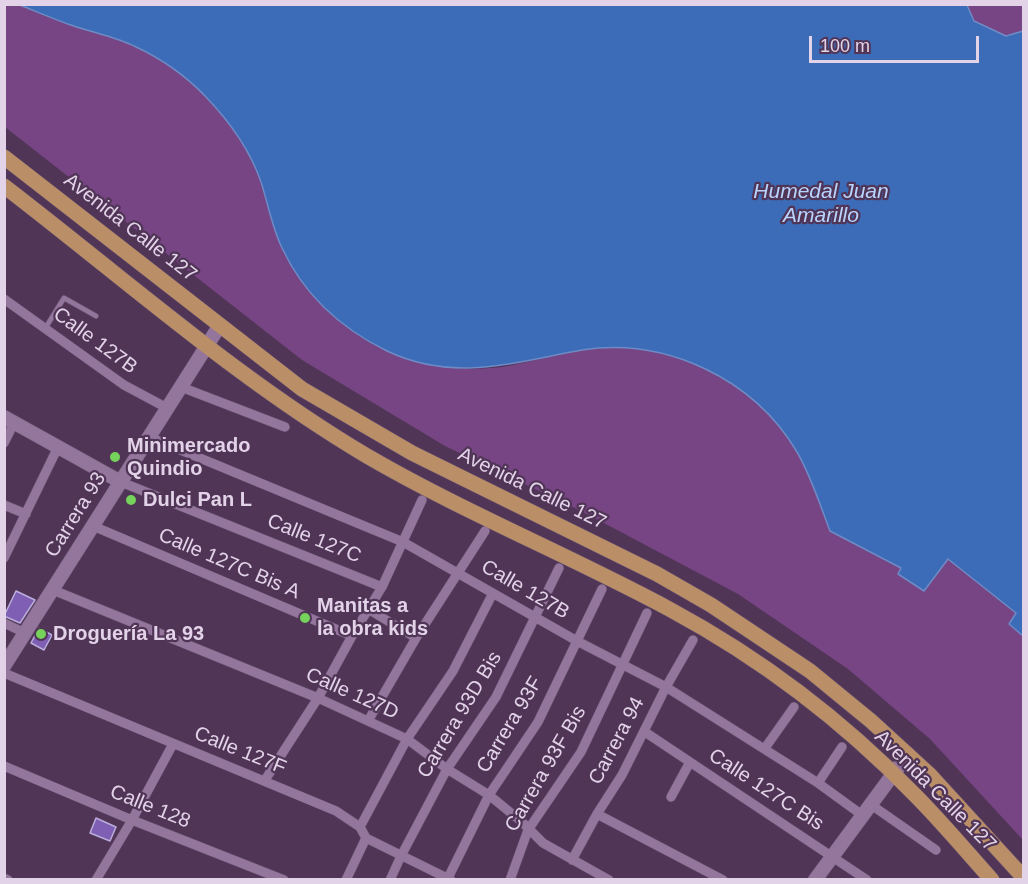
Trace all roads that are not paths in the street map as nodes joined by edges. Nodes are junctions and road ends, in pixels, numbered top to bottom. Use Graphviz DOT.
graph roads {
  1 [pos="4,157"];
  2 [pos="4,186"];
  3 [pos="5,300"];
  4 [pos="96,316"];
  5 [pos="220,325"];
  6 [pos="45,327"];
  7 [pos="207,346"];
  8 [pos="181,387"];
  9 [pos="167,408"];
  10 [pos="9,420"];
  11 [pos="285,428"];
  12 [pos="149,437"];
  13 [pos="4,443"];
  14 [pos="58,447"];
  15 [pos="121,482"];
  16 [pos="422,500"];
  17 [pos="4,505"];
  18 [pos="26,514"];
  19 [pos="93,526"];
  20 [pos="485,531"];
  21 [pos="403,542"];
  22 [pos="4,558"];
  23 [pos="559,568"];
  24 [pos="458,573"];
  25 [pos="381,587"];
  26 [pos="602,589"];
  27 [pos="53,590"];
  28 [pos="493,593"];
  29 [pos="368,609"];
  30 [pos="647,614"];
  31 [pos="534,617"];
  32 [pos="4,623"];
  33 [pos="25,633"];
  34 [pos="352,636"];
  35 [pos="416,638"];
  36 [pos="693,640"];
  37 [pos="577,641"];
  38 [pos="623,665"];
  39 [pos="4,666"];
  40 [pos="4,673"];
  41 [pos="666,687"];
  42 [pos="318,698"];
  43 [pos="794,706"];
  44 [pos="368,721"];
  45 [pos="645,732"];
  46 [pos="407,739"];
  47 [pos="173,744"];
  48 [pos="842,747"];
  49 [pos="765,748"];
  50 [pos="908,754"];
  51 [pos="690,762"];
  52 [pos="4,766"];
  53 [pos="447,769"];
  54 [pos="893,774"];
  55 [pos="265,780"];
  56 [pos="818,783"];
  57 [pos="489,795"];
  58 [pos="671,797"];
  59 [pos="866,810"];
  60 [pos="597,814"];
  61 [pos="132,820"];
  62 [pos="360,827"];
  63 [pos="528,830"];
  64 [pos="366,838"];
  65 [pos="936,850"];
  66 [pos="401,856"];
  67 [pos="832,856"];
  68 [pos="572,860"];
  69 [pos="1023,878"];
  70 [pos="96,879"];
  71 [pos="284,879"];
  72 [pos="346,879"];
  73 [pos="390,879"];
  74 [pos="449,879"];
  75 [pos="510,879"];
  76 [pos="609,879"];
  77 [pos="723,879"];
  78 [pos="815,879"];
  79 [pos="867,879"];
  80 [pos="992,879"];
  1 -- 5 [label="main road, Avenida Calle 127"];
  2 -- 7 [label="main road, Avenida Calle 127"];
  3 -- 6 [label="street, Calle 127B"];
  4 -- 6 [label="lane"];
  5 -- 7 [label="street, Carrera 93"];
  5 -- 50 [label="main road, Avenida Calle 127"];
  6 -- 9 [label="street, Calle 127B"];
  7 -- 8 [label="street, Carrera 93"];
  7 -- 54 [label="main road, Avenida Calle 127"];
  8 -- 9 [label="street, Carrera 93"];
  8 -- 11 [label="street"];
  9 -- 12 [label="street, Carrera 93"];
  10 -- 13 [label="street"];
  10 -- 14 [label="street, Calle 127C"];
  12 -- 15 [label="street, Carrera 93"];
  12 -- 21 [label="street, Calle 127B"];
  14 -- 15 [label="street, Calle 127C"];
  14 -- 18 [label="street"];
  15 -- 19 [label="street, Carrera 93"];
  15 -- 25 [label="street, Calle 127C"];
  16 -- 21 [label="street"];
  17 -- 18 [label="street"];
  18 -- 22 [label="street"];
  19 -- 27 [label="street, Carrera 93"];
  19 -- 34 [label="street, Calle 127C Bis A"];
  20 -- 24 [label="street"];
  21 -- 24 [label="street, Calle 127B"];
  21 -- 25 [label="street"];
  23 -- 31 [label="street, Carrera 93D Bis"];
  24 -- 28 [label="street, Calle 127B"];
  24 -- 35 [label="street"];
  25 -- 29 [label="street"];
  26 -- 37 [label="street, Carrera 93F"];
  27 -- 33 [label="street, Carrera 93"];
  27 -- 42 [label="street, Calle 127D"];
  28 -- 31 [label="street, Calle 127B"];
  28 -- 46 [label="street"];
  29 -- 34 [label="street"];
  29 -- 35 [label="street"];
  30 -- 38 [label="street, Carrera 93F Bis"];
  31 -- 37 [label="street, Calle 127B"];
  31 -- 53 [label="street, Carrera 93D Bis"];
  32 -- 33 [label="street"];
  33 -- 39 [label="street, Carrera 93"];
  34 -- 42 [label="street"];
  35 -- 44 [label="street"];
  36 -- 41 [label="street, Carrera 94"];
  37 -- 38 [label="street, Calle 127B"];
  37 -- 57 [label="street, Carrera 93F"];
  38 -- 41 [label="street, Calle 127B"];
  38 -- 63 [label="street, Carrera 93F Bis"];
  40 -- 47 [label="street, Calle 127F"];
  41 -- 45 [label="street, Carrera 94"];
  41 -- 49 [label="street, Calle 127B"];
  42 -- 44 [label="street, Calle 127D"];
  42 -- 55 [label="street"];
  43 -- 49 [label="street"];
  44 -- 46 [label="street, Calle 127D"];
  45 -- 51 [label="street, Calle 127C Bis"];
  45 -- 60 [label="street, Carrera 94"];
  46 -- 53 [label="street, Calle 127D"];
  46 -- 62 [label="street"];
  47 -- 55 [label="street, Calle 127F"];
  47 -- 61 [label="street"];
  48 -- 56 [label="street"];
  49 -- 56 [label="street, Calle 127B"];
  50 -- 54 [label="street"];
  50 -- 69 [label="main road, Avenida Calle 127"];
  51 -- 58 [label="street"];
  51 -- 67 [label="street, Calle 127C Bis"];
  52 -- 61 [label="street, Calle 128"];
  53 -- 57 [label="street, Calle 127D"];
  53 -- 66 [label="street, Carrera 93D Bis"];
  54 -- 59 [label="street"];
  54 -- 80 [label="main road, Avenida Calle 127"];
  55 -- 62 [label="street, Calle 127F"];
  56 -- 59 [label="street, Calle 127B"];
  57 -- 63 [label="street, Calle 127D"];
  57 -- 74 [label="street, Carrera 93F"];
  59 -- 65 [label="street, Calle 127B"];
  59 -- 67 [label="street"];
  60 -- 68 [label="street, Carrera 94"];
  60 -- 77 [label="street"];
  61 -- 70 [label="street"];
  61 -- 71 [label="street, Calle 128"];
  62 -- 64 [label="street, Calle 127F"];
  63 -- 68 [label="street, Calle 127D"];
  63 -- 75 [label="street, Carrera 93F Bis"];
  64 -- 66 [label="street"];
  64 -- 72 [label="street"];
  66 -- 73 [label="street, Carrera 93D Bis"];
  66 -- 74 [label="street"];
  67 -- 78 [label="street"];
  67 -- 79 [label="street, Calle 127C Bis"];
  68 -- 76 [label="street, Calle 127D"];
}
